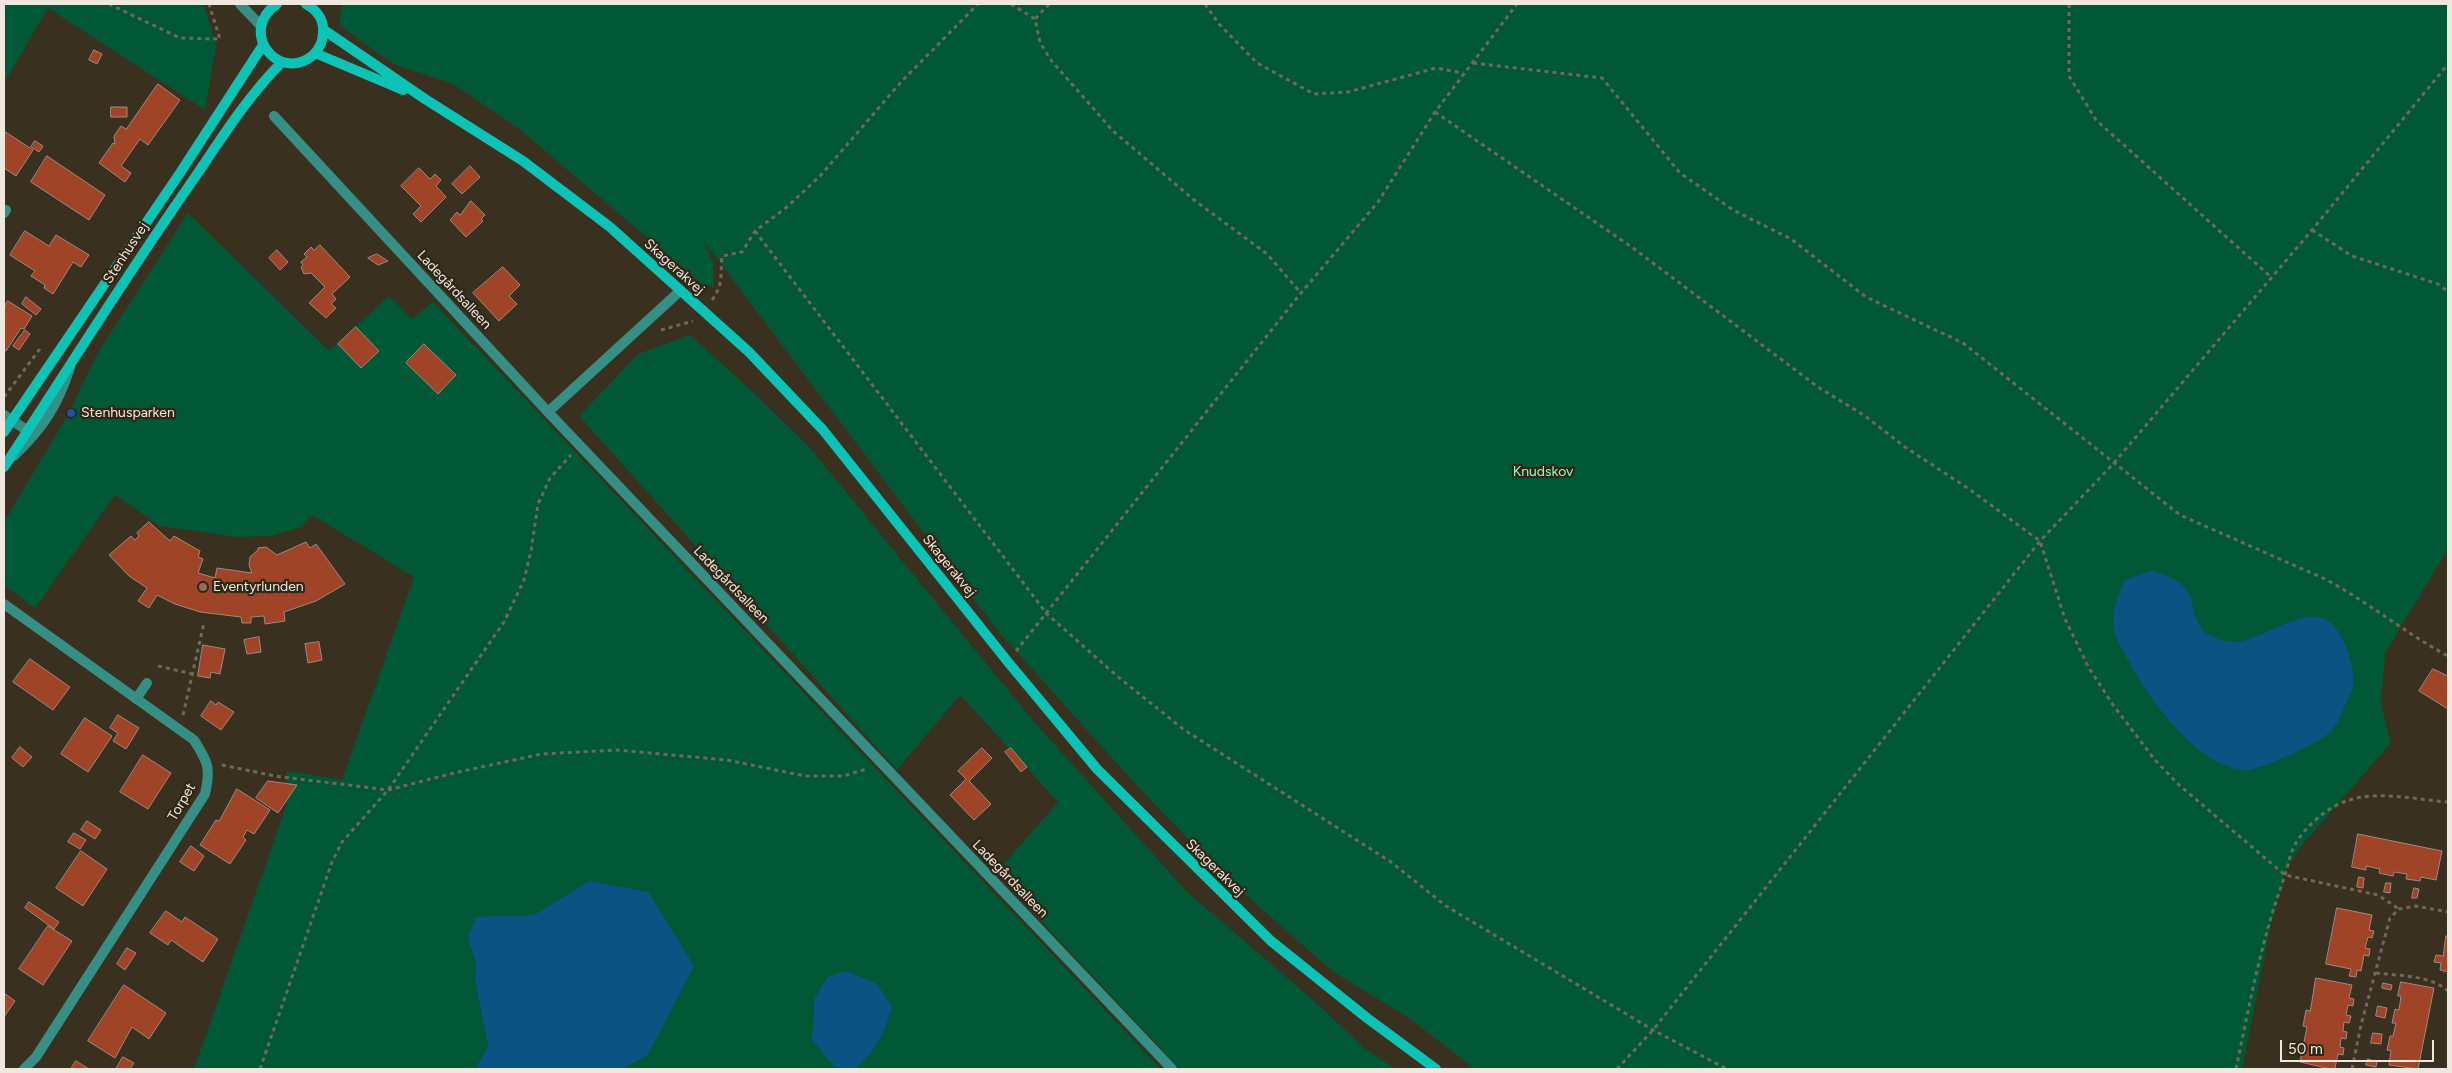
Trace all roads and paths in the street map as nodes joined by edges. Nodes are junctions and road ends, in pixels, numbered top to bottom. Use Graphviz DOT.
graph roads {
  1 [pos="109,4"];
  2 [pos="209,4"];
  3 [pos="240,4"];
  4 [pos="277,4"];
  5 [pos="308,4"];
  6 [pos="978,4"];
  7 [pos="1011,4"];
  8 [pos="1049,4"];
  9 [pos="1205,4"];
  10 [pos="1517,4"];
  11 [pos="2069,4"];
  12 [pos="1034,19"];
  13 [pos="261,26"];
  14 [pos="324,30"];
  15 [pos="263,45"];
  16 [pos="315,53"];
  17 [pos="282,62"];
  18 [pos="1474,63"];
  19 [pos="2448,64"];
  20 [pos="1463,74"];
  21 [pos="425,99"];
  22 [pos="1436,112"];
  23 [pos="274,116"];
  24 [pos="2312,230"];
  25 [pos="755,231"];
  26 [pos="2271,278"];
  27 [pos="680,291"];
  28 [pos="2448,292"];
  29 [pos="1302,293"];
  30 [pos="702,312"];
  31 [pos="642,326"];
  32 [pos="72,363"];
  33 [pos="548,412"];
  34 [pos="8,418"];
  35 [pos="28,431"];
  36 [pos="4,432"];
  37 [pos="580,446"];
  38 [pos="2113,464"];
  39 [pos="5,465"];
  40 [pos="2040,541"];
  41 [pos="4,604"];
  42 [pos="1048,614"];
  43 [pos="204,623"];
  44 [pos="2448,656"];
  45 [pos="1008,662"];
  46 [pos="158,666"];
  47 [pos="193,674"];
  48 [pos="147,683"];
  49 [pos="136,698"];
  50 [pos="180,730"];
  51 [pos="207,762"];
  52 [pos="881,763"];
  53 [pos="388,790"];
  54 [pos="2448,802"];
  55 [pos="2285,875"];
  56 [pos="2399,909"];
  57 [pos="2448,912"];
  58 [pos="2376,973"];
  59 [pos="2448,991"];
  60 [pos="1653,1030"];
  61 [pos="24,1069"];
  62 [pos="260,1069"];
  63 [pos="1172,1069"];
  64 [pos="1436,1069"];
  65 [pos="1617,1069"];
  66 [pos="1727,1069"];
  67 [pos="2236,1069"];
  68 [pos="2352,1069"];
  1 -- 2 [label="path"];
  3 -- 13 [label="street"];
  4 -- 13 [label="street"];
  5 -- 14 [label="street"];
  6 -- 25 [label="path"];
  7 -- 12 [label="path"];
  8 -- 12 [label="path"];
  9 -- 20 [label="path"];
  10 -- 18 [label="path"];
  11 -- 26 [label="path"];
  12 -- 29 [label="path"];
  13 -- 15 [label="street"];
  14 -- 16 [label="street"];
  14 -- 21 [label="street, Skagerakvej"];
  15 -- 17 [label="street"];
  15 -- 34 [label="street, Stenhusvej"];
  16 -- 17 [label="street"];
  16 -- 21 [label="street, Skagerakvej"];
  17 -- 32 [label="street, Stenhusvej"];
  18 -- 20 [label="path"];
  18 -- 38 [label="path"];
  19 -- 24 [label="path"];
  20 -- 22 [label="path"];
  21 -- 27 [label="street, Skagerakvej"];
  22 -- 29 [label="path"];
  22 -- 40 [label="path"];
  23 -- 33 [label="street, Ladegårdsalleen"];
  24 -- 26 [label="path"];
  24 -- 28 [label="path"];
  25 -- 30 [label="path"];
  25 -- 42 [label="path"];
  26 -- 38 [label="path"];
  27 -- 30 [label="street, Skagerakvej"];
  27 -- 31 [label="street"];
  29 -- 42 [label="path"];
  30 -- 31 [label="path"];
  30 -- 45 [label="street, Skagerakvej"];
  31 -- 33 [label="street"];
  32 -- 35 [label="street, Stenhusvej"];
  32 -- 39 [label="street"];
  33 -- 37 [label="street, Ladegårdsalleen"];
  34 -- 35 [label="street"];
  34 -- 36 [label="street, Stenhusvej"];
  35 -- 39 [label="street, Stenhusvej"];
  37 -- 52 [label="street, Ladegårdsalleen"];
  37 -- 53 [label="path"];
  38 -- 40 [label="path"];
  38 -- 44 [label="path"];
  40 -- 55 [label="path"];
  40 -- 60 [label="path"];
  41 -- 49 [label="street"];
  42 -- 45 [label="path"];
  42 -- 60 [label="path"];
  43 -- 47 [label="path"];
  45 -- 64 [label="street, Skagerakvej"];
  46 -- 47 [label="path"];
  47 -- 50 [label="path"];
  48 -- 49 [label="street"];
  49 -- 50 [label="street"];
  50 -- 51 [label="street"];
  51 -- 53 [label="path"];
  51 -- 61 [label="street, Torpet"];
  52 -- 53 [label="path"];
  52 -- 63 [label="street, Ladegårdsalleen"];
  53 -- 62 [label="path"];
  54 -- 55 [label="path"];
  55 -- 56 [label="path"];
  55 -- 67 [label="path"];
  56 -- 57 [label="path"];
  56 -- 58 [label="path"];
  58 -- 59 [label="path"];
  58 -- 68 [label="path"];
  60 -- 65 [label="path"];
  60 -- 66 [label="path"];
}
